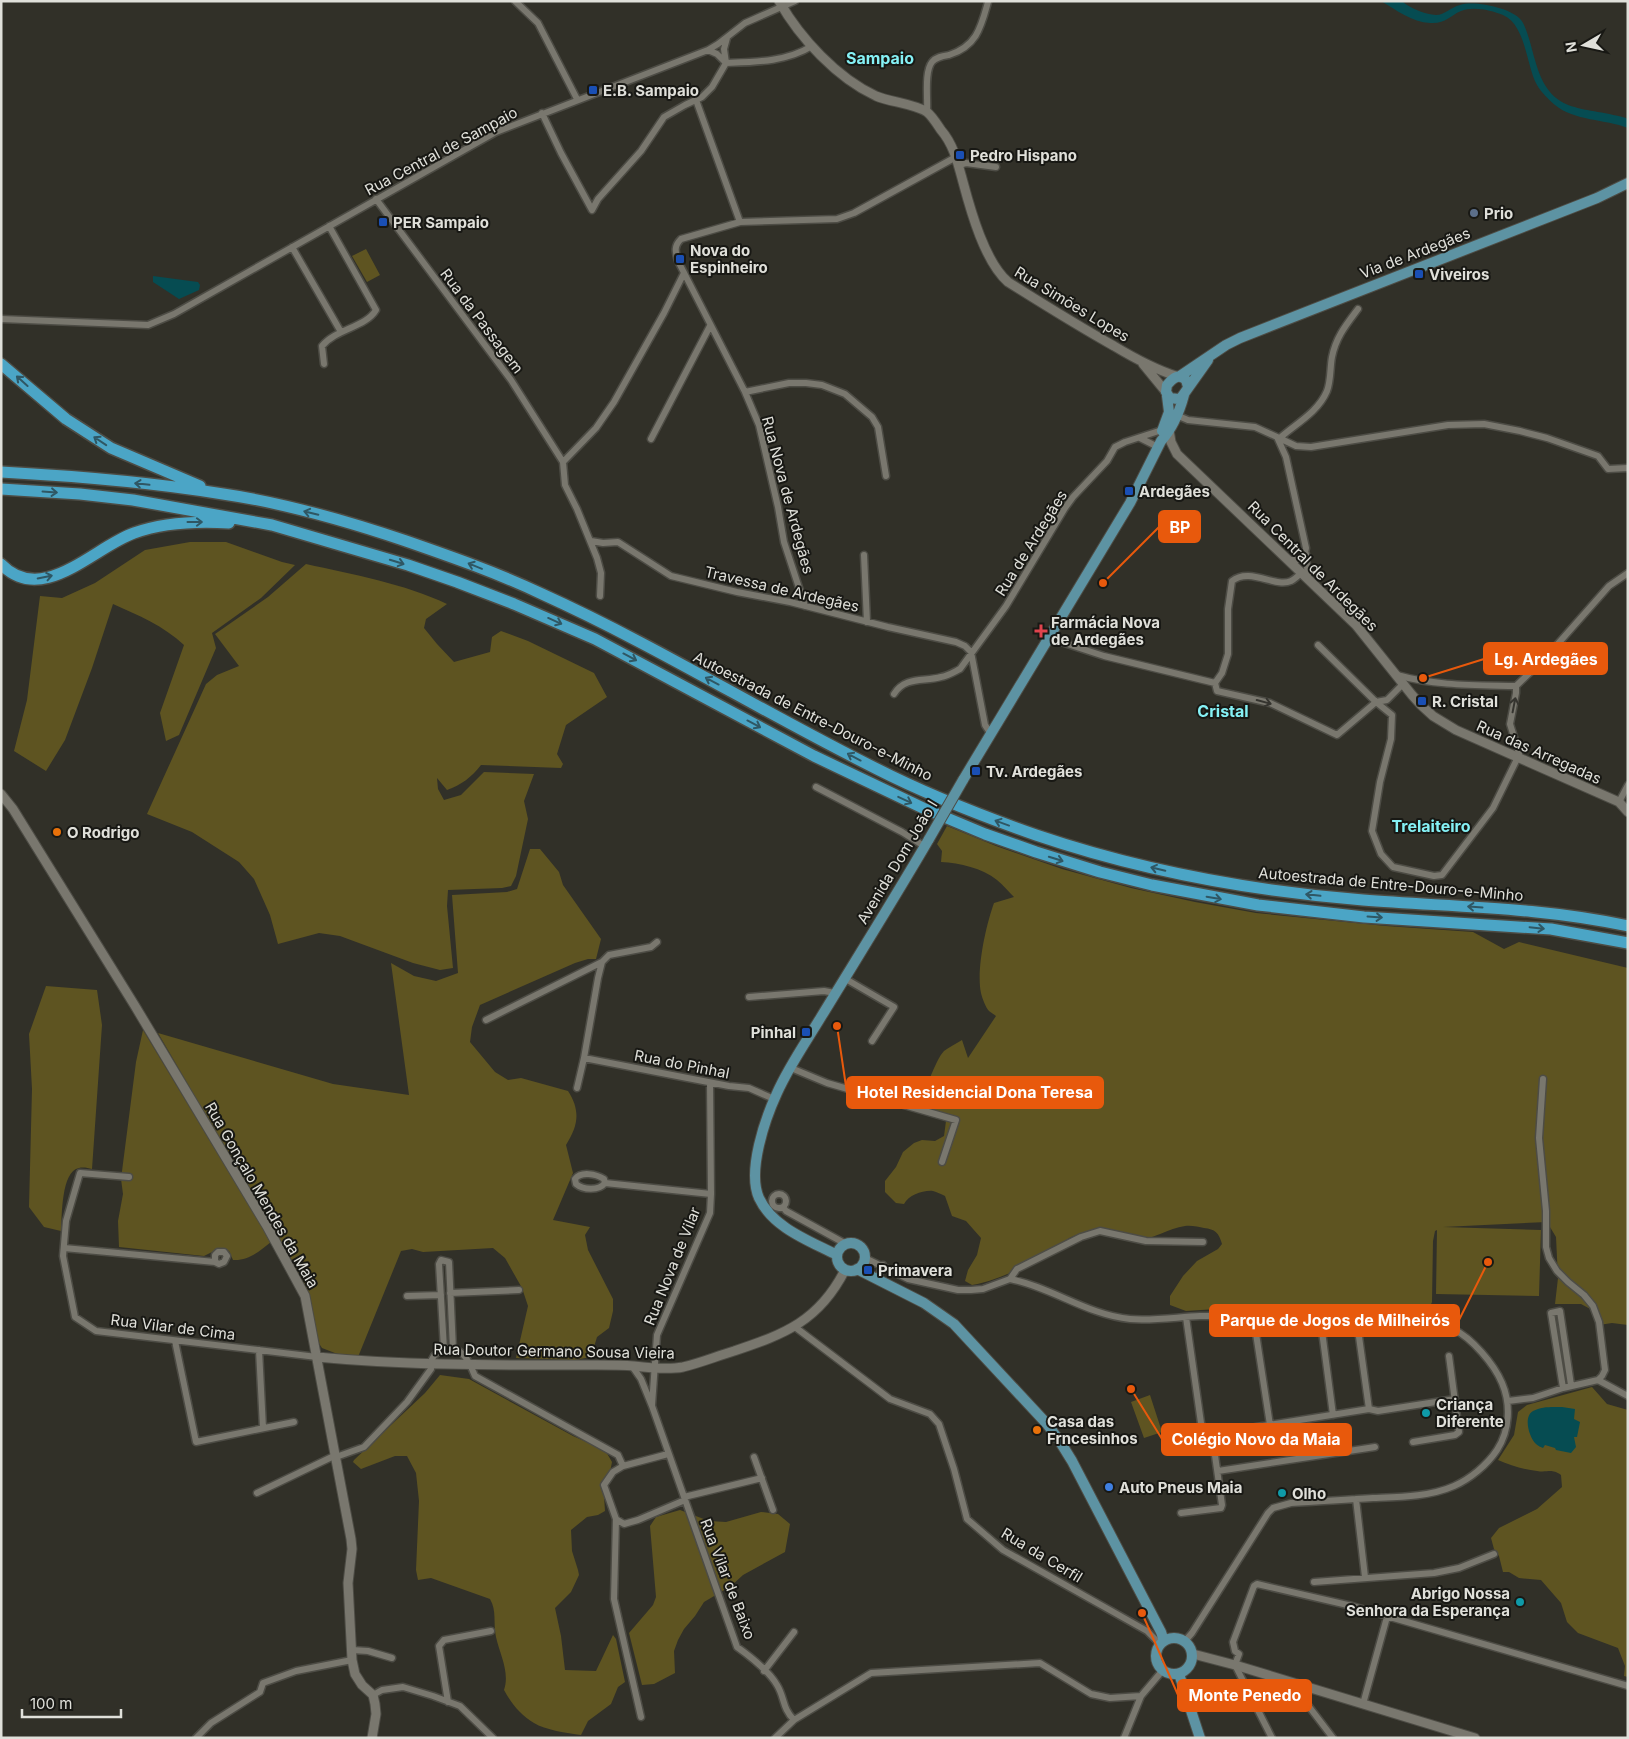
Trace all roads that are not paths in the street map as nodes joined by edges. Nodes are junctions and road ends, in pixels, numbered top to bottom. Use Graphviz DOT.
graph roads {
  1 [pos="514,1"];
  2 [pos="795,1"];
  3 [pos="988,2"];
  4 [pos="780,4"];
  5 [pos="727,38"];
  6 [pos="812,46"];
  7 [pos="708,50"];
  8 [pos="726,63"];
  9 [pos="577,99"];
  10 [pos="696,100"];
  11 [pos="926,112"];
  12 [pos="542,113"];
  13 [pos="958,161"];
  14 [pos="996,166"];
  15 [pos="1628,183"];
  16 [pos="376,199"];
  17 [pos="740,222"];
  18 [pos="329,226"];
  19 [pos="292,247"];
  20 [pos="684,273"];
  21 [pos="1358,309"];
  22 [pos="1,319"];
  23 [pos="710,326"];
  24 [pos="340,332"];
  25 [pos="1213,353"];
  26 [pos="1141,362"];
  27 [pos="1,364"];
  28 [pos="324,364"];
  29 [pos="1178,376"];
  30 [pos="1186,391"];
  31 [pos="745,392"];
  32 [pos="1166,394"];
  33 [pos="1176,415"];
  34 [pos="1165,430"];
  35 [pos="1279,437"];
  36 [pos="1140,438"];
  37 [pos="651,439"];
  38 [pos="1159,444"];
  39 [pos="1177,454"];
  40 [pos="563,462"];
  41 [pos="1628,468"];
  42 [pos="1,472"];
  43 [pos="886,476"];
  44 [pos="1,489"];
  45 [pos="226,494"];
  46 [pos="272,525"];
  47 [pos="591,541"];
  48 [pos="864,555"];
  49 [pos="1305,555"];
  50 [pos="1288,560"];
  51 [pos="1,564"];
  52 [pos="1628,573"];
  53 [pos="1304,576"];
  54 [pos="600,596"];
  55 [pos="805,606"];
  56 [pos="867,622"];
  57 [pos="1049,638"];
  58 [pos="1318,645"];
  59 [pos="972,652"];
  60 [pos="1397,675"];
  61 [pos="1215,683"];
  62 [pos="1403,684"];
  63 [pos="1516,686"];
  64 [pos="894,694"];
  65 [pos="1376,702"];
  66 [pos="991,734"];
  67 [pos="1518,757"];
  68 [pos="1628,785"];
  69 [pos="816,787"];
  70 [pos="1,794"];
  71 [pos="1619,802"];
  72 [pos="1628,812"];
  73 [pos="927,843"];
  74 [pos="1628,926"];
  75 [pos="657,942"];
  76 [pos="1628,943"];
  77 [pos="602,962"];
  78 [pos="844,978"];
  79 [pos="835,993"];
  80 [pos="749,997"];
  81 [pos="486,1020"];
  82 [pos="872,1041"];
  83 [pos="584,1058"];
  84 [pos="791,1068"];
  85 [pos="1543,1079"];
  86 [pos="710,1083"];
  87 [pos="577,1088"];
  88 [pos="774,1099"];
  89 [pos="942,1162"];
  90 [pos="129,1177"];
  91 [pos="604,1183"];
  92 [pos="711,1194"];
  93 [pos="783,1207"];
  94 [pos="1202,1242"];
  95 [pos="846,1244"];
  96 [pos="64,1248"];
  97 [pos="837,1255"];
  98 [pos="865,1258"];
  99 [pos="215,1262"];
  100 [pos="883,1265"];
  101 [pos="846,1270"];
  102 [pos="857,1270"];
  103 [pos="877,1279"];
  104 [pos="1010,1280"];
  105 [pos="518,1290"];
  106 [pos="450,1293"];
  107 [pos="441,1295"];
  108 [pos="407,1296"];
  109 [pos="1356,1315"];
  110 [pos="1320,1316"];
  111 [pos="1186,1317"];
  112 [pos="795,1327"];
  113 [pos="1255,1327"];
  114 [pos="175,1341"];
  115 [pos="444,1349"];
  116 [pos="454,1349"];
  117 [pos="259,1350"];
  118 [pos="1448,1356"];
  119 [pos="317,1357"];
  120 [pos="429,1363"];
  121 [pos="469,1364"];
  122 [pos="632,1366"];
  123 [pos="654,1368"];
  124 [pos="1598,1380"];
  125 [pos="1571,1386"];
  126 [pos="1563,1388"];
  127 [pos="1628,1396"];
  128 [pos="1455,1399"];
  129 [pos="1508,1401"];
  130 [pos="652,1406"];
  131 [pos="1369,1409"];
  132 [pos="1333,1415"];
  133 [pos="294,1422"];
  134 [pos="1270,1425"];
  135 [pos="263,1428"];
  136 [pos="1212,1434"];
  137 [pos="1413,1442"];
  138 [pos="1375,1447"];
  139 [pos="668,1454"];
  140 [pos="336,1456"];
  141 [pos="754,1458"];
  142 [pos="622,1466"];
  143 [pos="1218,1471"];
  144 [pos="762,1478"];
  145 [pos="257,1493"];
  146 [pos="685,1499"];
  147 [pos="1356,1499"];
  148 [pos="773,1510"];
  149 [pos="1181,1513"];
  150 [pos="616,1520"];
  151 [pos="1494,1554"];
  152 [pos="1365,1577"];
  153 [pos="1314,1582"];
  154 [pos="1387,1616"];
  155 [pos="491,1632"];
  156 [pos="794,1632"];
  157 [pos="1185,1641"];
  158 [pos="1162,1643"];
  159 [pos="1192,1654"];
  160 [pos="352,1655"];
  161 [pos="392,1658"];
  162 [pos="1235,1665"];
  163 [pos="1163,1670"];
  164 [pos="764,1671"];
  165 [pos="1180,1674"];
  166 [pos="1291,1683"];
  167 [pos="1628,1686"];
  168 [pos="373,1695"];
  169 [pos="1141,1696"];
  170 [pos="448,1702"];
  171 [pos="1363,1704"];
  172 [pos="641,1717"];
  173 [pos="794,1720"];
  174 [pos="196,1738"];
  175 [pos="372,1738"];
  176 [pos="493,1738"];
  177 [pos="775,1738"];
  178 [pos="1124,1738"];
  179 [pos="1200,1738"];
  180 [pos="1272,1738"];
  181 [pos="1333,1738"];
  182 [pos="1475,1738"];
  1 -- 9 [label="street"];
  2 -- 4 [label="street, Rua Central de Sampaio"];
  3 -- 11 [label="street"];
  4 -- 5 [label="street, Rua Central de Sampaio"];
  4 -- 6 [label="street"];
  5 -- 7 [label="street, Rua Central de Sampaio"];
  5 -- 8 [label="street"];
  6 -- 8 [label="street"];
  6 -- 11 [label="street"];
  7 -- 8 [label="street"];
  7 -- 9 [label="street, Rua Central de Sampaio"];
  8 -- 10 [label="street"];
  9 -- 12 [label="street, Rua Central de Sampaio"];
  10 -- 12 [label="street"];
  10 -- 17 [label="street"];
  11 -- 13 [label="street, Rua Simões Lopes"];
  12 -- 16 [label="street, Rua Central de Sampaio"];
  13 -- 14 [label="street"];
  13 -- 17 [label="street, Rua Nova de Ardegães"];
  13 -- 26 [label="street, Rua Simões Lopes"];
  15 -- 25 [label="main road, Via de Ardegães"];
  16 -- 18 [label="street, Rua Central de Sampaio"];
  16 -- 40 [label="street, Rua da Passagem"];
  17 -- 20 [label="street, Rua Nova de Ardegães"];
  18 -- 19 [label="street, Rua Central de Sampaio"];
  18 -- 24 [label="street"];
  19 -- 22 [label="street, Rua Central de Sampaio"];
  19 -- 24 [label="street"];
  20 -- 23 [label="street, Rua Nova de Ardegães"];
  20 -- 40 [label="street"];
  21 -- 35 [label="street"];
  23 -- 31 [label="street, Rua Nova de Ardegães"];
  23 -- 37 [label="street"];
  24 -- 28 [label="street"];
  25 -- 29 [label="main road, Via de Ardegães"];
  25 -- 30 [label="main road, Via de Ardegães"];
  26 -- 29 [label="street, Rua Simões Lopes"];
  26 -- 32 [label="street, Rua Simões Lopes"];
  45 -- 27 [label="highway, one-way"];
  29 -- 30 [label="main road"];
  29 -- 32 [label="main road"];
  30 -- 32 [label="main road"];
  30 -- 33 [label="main road, Avenida Dom João I"];
  31 -- 43 [label="street"];
  31 -- 55 [label="street, Rua Nova de Ardegães"];
  32 -- 34 [label="main road, Avenida Dom João I"];
  33 -- 34 [label="main road, Avenida Dom João I"];
  33 -- 35 [label="street"];
  34 -- 36 [label="street, Rua de Ardegães"];
  34 -- 38 [label="main road, Avenida Dom João I"];
  34 -- 39 [label="street, Rua Central de Ardegães"];
  35 -- 41 [label="street"];
  35 -- 49 [label="street"];
  36 -- 38 [label="street"];
  36 -- 59 [label="street, Rua de Ardegães"];
  38 -- 39 [label="street, Rua Central de Ardegães"];
  38 -- 57 [label="main road, Avenida Dom João I"];
  39 -- 50 [label="street, Rua Central de Ardegães"];
  40 -- 47 [label="street"];
  45 -- 42 [label="highway, Autoestrada de Entre-Douro-e-Minho, one-way"];
  44 -- 46 [label="highway, Autoestrada de Entre-Douro-e-Minho, one-way"];
  74 -- 45 [label="highway, Autoestrada de Entre-Douro-e-Minho, one-way"];
  51 -- 46 [label="highway, one-way"];
  46 -- 76 [label="highway, Autoestrada de Entre-Douro-e-Minho, one-way"];
  47 -- 54 [label="street"];
  47 -- 55 [label="street, Travessa de Ardegães"];
  48 -- 56 [label="street"];
  49 -- 50 [label="street"];
  49 -- 53 [label="street"];
  50 -- 53 [label="street, Rua Central de Ardegães"];
  52 -- 63 [label="street"];
  53 -- 60 [label="street, Rua Central de Ardegães"];
  53 -- 61 [label="street"];
  55 -- 56 [label="street, Travessa de Ardegães"];
  56 -- 59 [label="street, Travessa de Ardegães"];
  57 -- 61 [label="street"];
  57 -- 66 [label="main road, Avenida Dom João I"];
  58 -- 65 [label="street"];
  59 -- 64 [label="street, Rua de Ardegães"];
  59 -- 66 [label="street"];
  60 -- 62 [label="street, Rua das Arregadas"];
  60 -- 63 [label="street"];
  61 -- 65 [label="street, one-way"];
  62 -- 65 [label="street"];
  62 -- 67 [label="street, Rua das Arregadas"];
  67 -- 63 [label="street, one-way"];
  65 -- 67 [label="street"];
  66 -- 73 [label="main road, Avenida Dom João I, bridge"];
  67 -- 71 [label="street, Rua das Arregadas"];
  68 -- 71 [label="street"];
  69 -- 73 [label="street"];
  70 -- 119 [label="street, Rua Gonçalo Mendes da Maia"];
  71 -- 72 [label="street, Rua das Arregadas"];
  73 -- 78 [label="main road, Avenida Dom João I"];
  75 -- 77 [label="street"];
  77 -- 81 [label="street"];
  77 -- 83 [label="street"];
  78 -- 79 [label="main road, Avenida Dom João I"];
  78 -- 82 [label="street"];
  79 -- 80 [label="street"];
  79 -- 84 [label="main road, Avenida Dom João I"];
  83 -- 86 [label="street, Rua do Pinhal"];
  83 -- 87 [label="street"];
  84 -- 88 [label="main road, Avenida Dom João I"];
  84 -- 89 [label="street"];
  85 -- 124 [label="street"];
  86 -- 88 [label="street, Rua do Pinhal"];
  86 -- 92 [label="street, Rua Nova de Vilar"];
  88 -- 97 [label="main road, Avenida Dom João I"];
  90 -- 96 [label="street, Rua Vilar de Cima"];
  91 -- 92 [label="street"];
  92 -- 123 [label="street, Rua Nova de Vilar"];
  93 -- 95 [label="street"];
  94 -- 104 [label="street"];
  95 -- 97 [label="main road"];
  95 -- 98 [label="main road"];
  96 -- 99 [label="street"];
  96 -- 114 [label="street, Rua Vilar de Cima"];
  97 -- 101 [label="main road"];
  98 -- 100 [label="street"];
  98 -- 102 [label="main road"];
  100 -- 103 [label="street"];
  100 -- 104 [label="street"];
  101 -- 102 [label="main road"];
  101 -- 112 [label="street, Rua Doutor Germano Sousa Vieira"];
  102 -- 103 [label="main road"];
  103 -- 158 [label="main road"];
  104 -- 111 [label="street"];
  105 -- 106 [label="street"];
  106 -- 107 [label="street"];
  106 -- 116 [label="street"];
  107 -- 108 [label="street"];
  107 -- 115 [label="street"];
  109 -- 110 [label="street"];
  109 -- 129 [label="street"];
  109 -- 131 [label="street"];
  110 -- 111 [label="street"];
  110 -- 132 [label="street"];
  111 -- 136 [label="street"];
  112 -- 123 [label="street, Rua Doutor Germano Sousa Vieira"];
  112 -- 158 [label="street, Rua da Cerfil"];
  113 -- 134 [label="street"];
  114 -- 117 [label="street, Rua Vilar de Cima"];
  114 -- 135 [label="street"];
  115 -- 116 [label="street"];
  115 -- 120 [label="street"];
  116 -- 121 [label="street"];
  117 -- 119 [label="street, Rua Vilar de Cima"];
  117 -- 135 [label="street"];
  118 -- 128 [label="street"];
  119 -- 120 [label="street, Rua Doutor Germano Sousa Vieira"];
  119 -- 140 [label="street, Rua Gonçalo Mendes da Maia"];
  120 -- 121 [label="street, Rua Doutor Germano Sousa Vieira"];
  120 -- 140 [label="street"];
  121 -- 122 [label="street, Rua Doutor Germano Sousa Vieira"];
  121 -- 142 [label="street"];
  122 -- 123 [label="street, Rua Doutor Germano Sousa Vieira"];
  122 -- 130 [label="street, Rua Vilar de Baixo"];
  123 -- 130 [label="street, Rua Vilar de Baixo"];
  124 -- 125 [label="street"];
  124 -- 127 [label="street"];
  125 -- 126 [label="street"];
  125 -- 126 [label="street"];
  126 -- 129 [label="street"];
  128 -- 131 [label="street"];
  128 -- 137 [label="street"];
  129 -- 147 [label="street"];
  130 -- 139 [label="street, Rua Vilar de Baixo"];
  131 -- 132 [label="street"];
  132 -- 134 [label="street"];
  133 -- 135 [label="street"];
  134 -- 136 [label="street"];
  136 -- 143 [label="street"];
  138 -- 143 [label="street"];
  139 -- 142 [label="street"];
  139 -- 146 [label="street, Rua Vilar de Baixo"];
  140 -- 145 [label="street"];
  140 -- 160 [label="street, Rua Gonçalo Mendes da Maia"];
  141 -- 144 [label="street"];
  142 -- 150 [label="street"];
  143 -- 149 [label="street"];
  144 -- 146 [label="street"];
  144 -- 148 [label="street"];
  146 -- 150 [label="street"];
  146 -- 164 [label="street, Rua Vilar de Baixo"];
  147 -- 152 [label="street"];
  147 -- 157 [label="street"];
  150 -- 172 [label="street"];
  151 -- 152 [label="street"];
  152 -- 153 [label="street"];
  154 -- 162 [label="street"];
  154 -- 167 [label="street"];
  154 -- 171 [label="street"];
  155 -- 170 [label="street"];
  156 -- 164 [label="street"];
  157 -- 158 [label="main road"];
  157 -- 159 [label="main road"];
  158 -- 163 [label="main road"];
  159 -- 162 [label="street"];
  159 -- 165 [label="main road"];
  160 -- 161 [label="street"];
  160 -- 168 [label="street, Rua Gonçalo Mendes da Maia"];
  160 -- 174 [label="street"];
  162 -- 166 [label="street"];
  162 -- 180 [label="street"];
  163 -- 165 [label="main road"];
  163 -- 169 [label="street"];
  164 -- 173 [label="street, Rua Vilar de Baixo"];
  165 -- 179 [label="main road"];
  166 -- 171 [label="street"];
  166 -- 181 [label="street"];
  168 -- 170 [label="street"];
  168 -- 175 [label="street"];
  169 -- 173 [label="street"];
  169 -- 178 [label="street"];
  170 -- 176 [label="street"];
  171 -- 182 [label="street"];
  173 -- 177 [label="street"];
}
